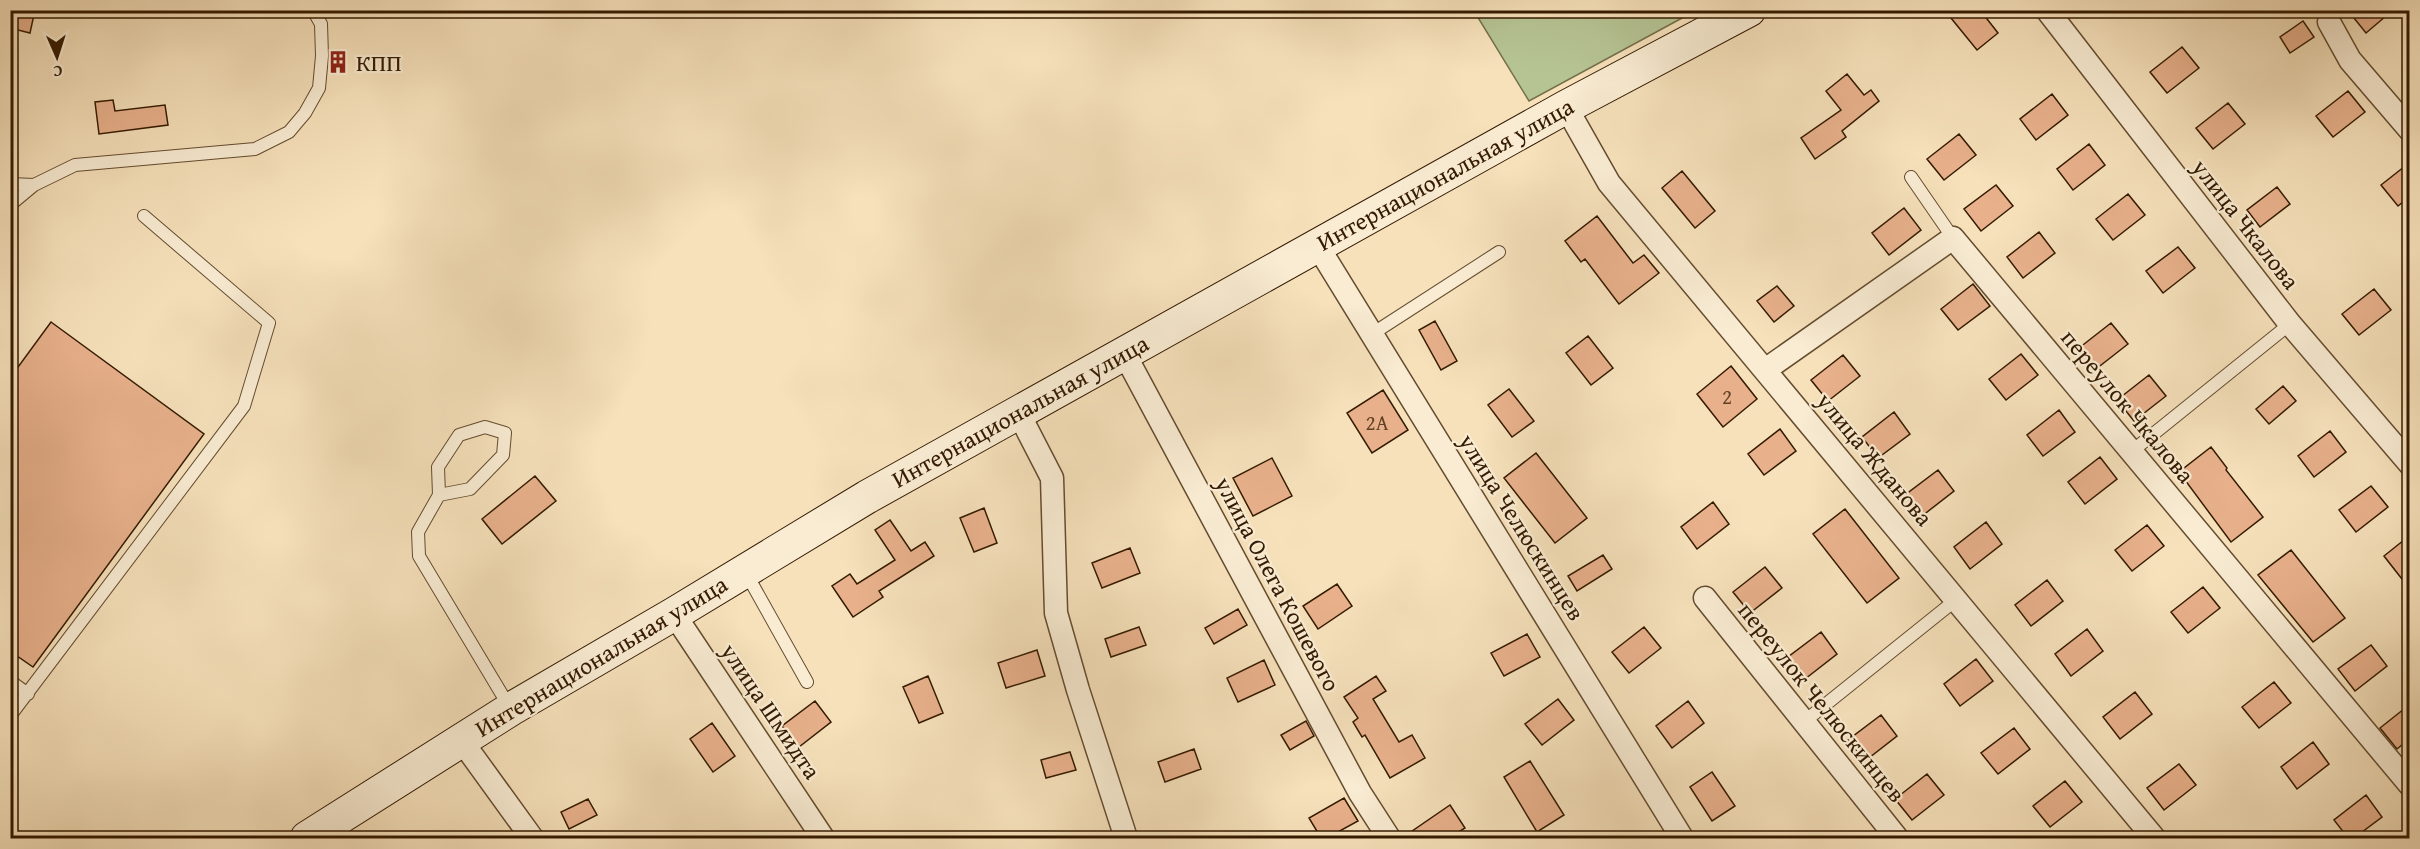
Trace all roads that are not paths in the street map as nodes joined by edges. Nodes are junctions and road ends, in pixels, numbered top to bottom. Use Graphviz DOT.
graph roads {
  1 [pos="313,10"];
  2 [pos="1749,10"];
  3 [pos="2048,10"];
  4 [pos="2329,22"];
  5 [pos="1566,106"];
  6 [pos="2409,130"];
  7 [pos="1911,177"];
  8 [pos="10,184"];
  9 [pos="34,185"];
  10 [pos="10,205"];
  11 [pos="144,216"];
  12 [pos="1953,238"];
  13 [pos="1317,244"];
  14 [pos="1499,252"];
  15 [pos="2290,324"];
  16 [pos="1372,334"];
  17 [pos="1124,353"];
  18 [pos="1765,370"];
  19 [pos="1018,412"];
  20 [pos="2131,452"];
  21 [pos="2409,464"];
  22 [pos="439,495"];
  23 [pos="745,571"];
  24 [pos="1705,598"];
  25 [pos="1957,599"];
  26 [pos="674,614"];
  27 [pos="10,681"];
  28 [pos="807,682"];
  29 [pos="28,694"];
  30 [pos="510,709"];
  31 [pos="10,716"];
  32 [pos="1805,721"];
  33 [pos="461,740"];
  34 [pos="2409,785"];
  35 [pos="307,838"];
  36 [pos="532,838"];
  37 [pos="824,838"];
  38 [pos="1126,838"];
  39 [pos="1389,838"];
  40 [pos="1682,838"];
  41 [pos="1897,838"];
  42 [pos="2154,838"];
  1 -- 9 [label="lane"];
  2 -- 5 [label="street, Интернациональная улица"];
  3 -- 15 [label="street, улица Чкалова"];
  4 -- 6 [label="street"];
  5 -- 13 [label="street, Интернациональная улица"];
  5 -- 18 [label="street, улица Жданова"];
  7 -- 12 [label="lane"];
  8 -- 9 [label="lane"];
  9 -- 10 [label="lane"];
  11 -- 29 [label="lane"];
  12 -- 18 [label="street"];
  12 -- 20 [label="street, переулок Чкалова"];
  13 -- 16 [label="street, улица Челюскинцев"];
  13 -- 17 [label="street, Интернациональная улица"];
  14 -- 16 [label="lane"];
  15 -- 20 [label="lane"];
  15 -- 21 [label="street, улица Чкалова"];
  16 -- 40 [label="street, улица Челюскинцев"];
  17 -- 19 [label="street, Интернациональная улица"];
  17 -- 39 [label="street, улица Олега Кошевого"];
  18 -- 25 [label="street, улица Жданова"];
  19 -- 23 [label="street, Интернациональная улица"];
  19 -- 38 [label="street"];
  20 -- 34 [label="street, переулок Чкалова"];
  22 -- 22 [label="lane"];
  22 -- 30 [label="lane"];
  23 -- 26 [label="street, Интернациональная улица"];
  23 -- 28 [label="lane"];
  24 -- 32 [label="street, переулок Челюскинцев"];
  25 -- 32 [label="lane"];
  25 -- 42 [label="street, улица Жданова"];
  26 -- 30 [label="street, Интернациональная улица"];
  26 -- 37 [label="street, улица Шмидта"];
  27 -- 29 [label="lane"];
  29 -- 31 [label="lane"];
  30 -- 33 [label="street, Интернациональная улица"];
  32 -- 41 [label="street, переулок Челюскинцев"];
  33 -- 35 [label="street, Интернациональная улица"];
  33 -- 36 [label="street"];
}
